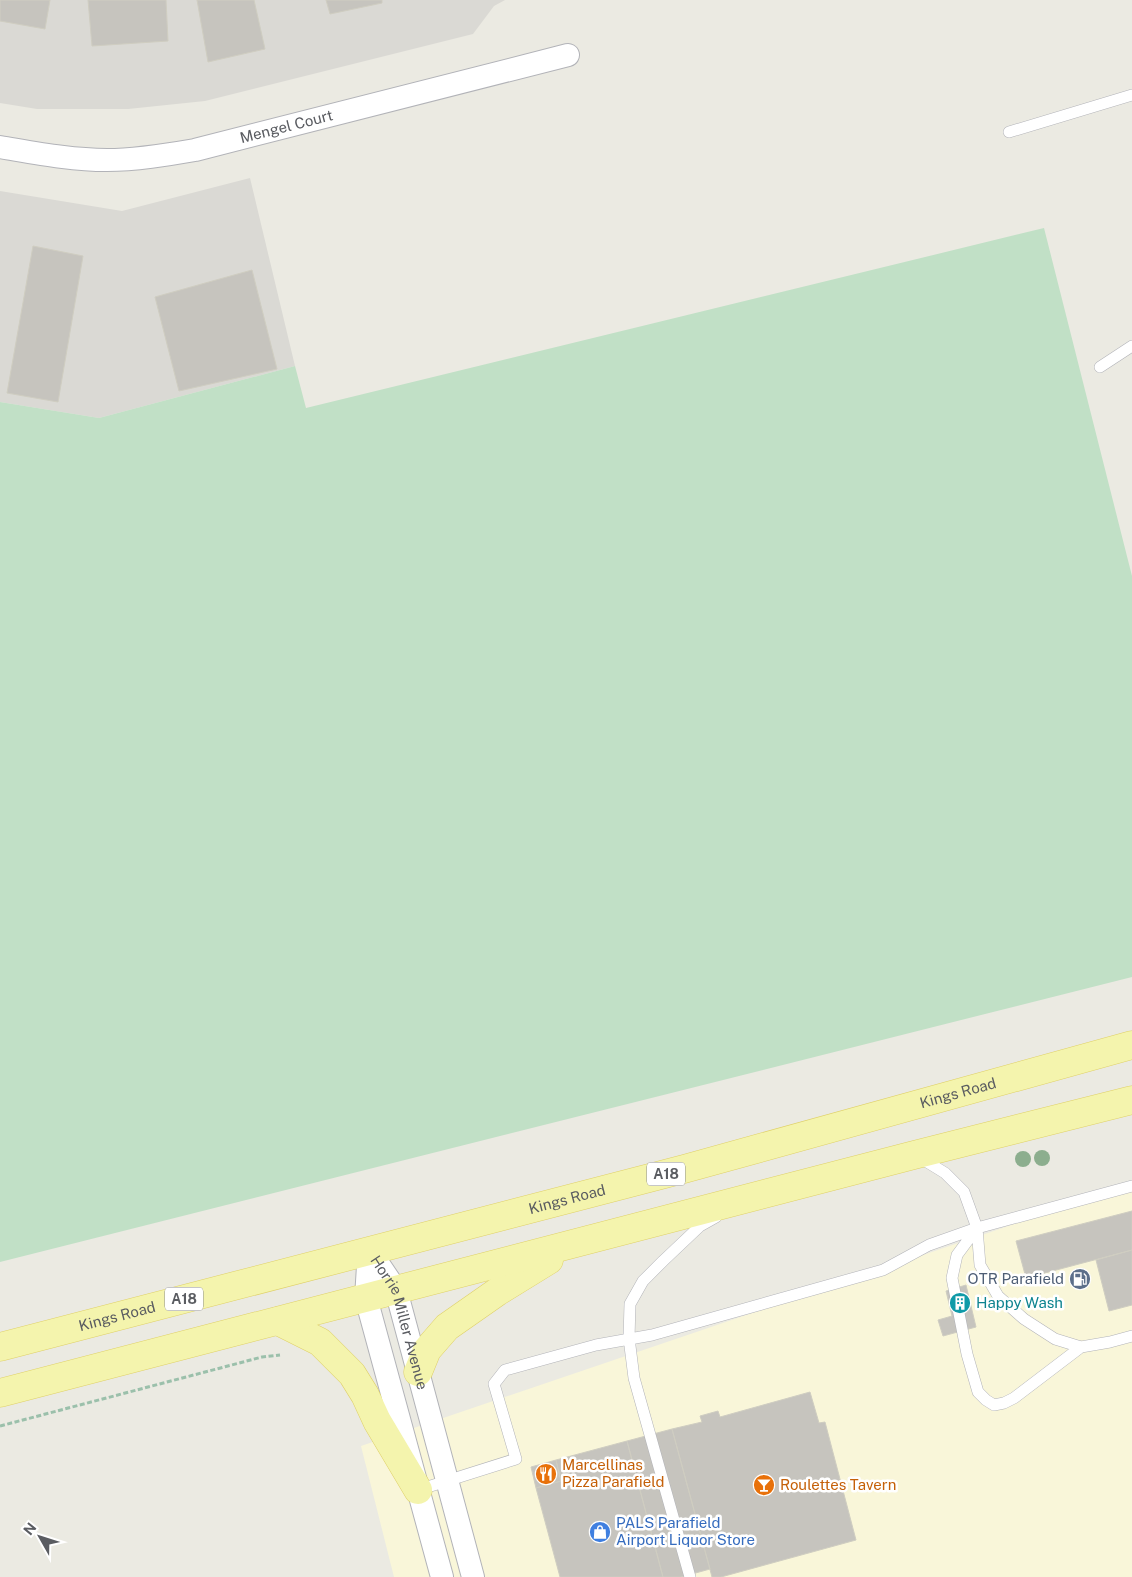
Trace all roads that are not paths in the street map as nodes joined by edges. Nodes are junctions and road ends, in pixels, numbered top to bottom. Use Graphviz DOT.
graph roads {
  1 [pos="568,55"];
  2 [pos="1132,95"];
  3 [pos="1008,132"];
  4 [pos="0,148"];
  5 [pos="1132,346"];
  6 [pos="1100,366"];
  7 [pos="1132,1045"];
  8 [pos="1132,1100"];
  9 [pos="914,1155"];
  10 [pos="1132,1186"];
  11 [pos="751,1198"];
  12 [pos="977,1228"];
  13 [pos="578,1243"];
  14 [pos="369,1250"];
  15 [pos="396,1290"];
  16 [pos="366,1298"];
  17 [pos="278,1321"];
  18 [pos="1132,1336"];
  19 [pos="629,1338"];
  20 [pos="0,1347"];
  21 [pos="1081,1347"];
  22 [pos="418,1372"];
  23 [pos="0,1393"];
  24 [pos="448,1481"];
  25 [pos="418,1490"];
  26 [pos="442,1577"];
  27 [pos="473,1577"];
  28 [pos="690,1577"];
  1 -- 4 [label="street, Mengel Court"];
  2 -- 3 [label="lane"];
  5 -- 6 [label="lane"];
  7 -- 14 [label="main road, Kings Road / A18"];
  8 -- 9 [label="main road"];
  9 -- 11 [label="main road"];
  9 -- 12 [label="lane"];
  10 -- 12 [label="lane"];
  11 -- 13 [label="main road"];
  11 -- 19 [label="lane"];
  12 -- 19 [label="lane"];
  12 -- 21 [label="lane"];
  12 -- 21 [label="lane"];
  13 -- 15 [label="main road"];
  13 -- 22 [label="main road"];
  14 -- 15 [label="street, Horrie Miller Avenue"];
  14 -- 16 [label="street, Horrie Miller Avenue"];
  14 -- 20 [label="main road, Kings Road / A18"];
  15 -- 16 [label="main road"];
  15 -- 22 [label="street, Horrie Miller Avenue"];
  16 -- 17 [label="main road"];
  16 -- 25 [label="street, Horrie Miller Avenue"];
  17 -- 23 [label="main road"];
  17 -- 25 [label="main road"];
  18 -- 21 [label="lane"];
  19 -- 24 [label="lane"];
  19 -- 28 [label="lane"];
  22 -- 24 [label="street, Horrie Miller Avenue"];
  24 -- 25 [label="lane"];
  24 -- 27 [label="street, Horrie Miller Avenue"];
  25 -- 26 [label="street, Horrie Miller Avenue"];
}
